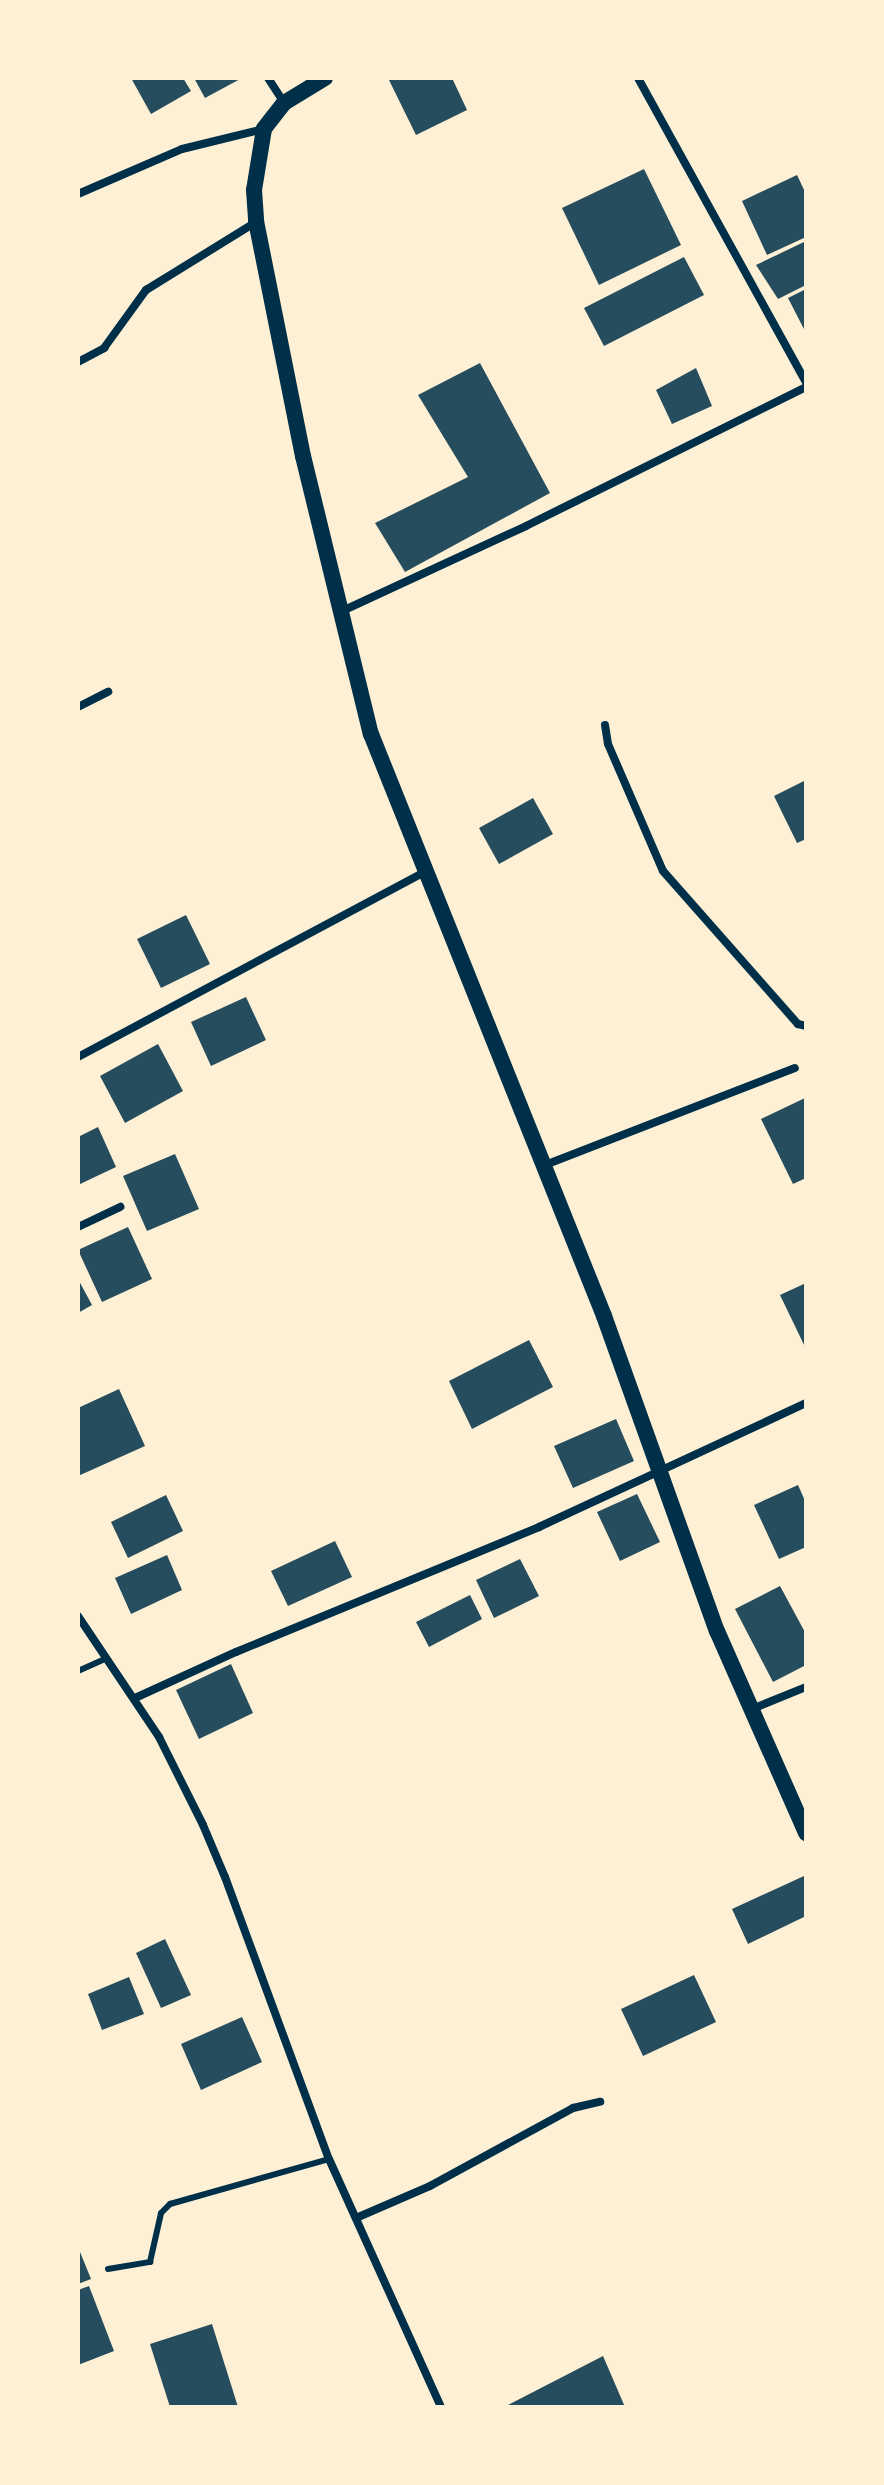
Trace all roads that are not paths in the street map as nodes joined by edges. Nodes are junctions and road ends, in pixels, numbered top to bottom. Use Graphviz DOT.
graph roads {
  1 [pos="268,78"];
  2 [pos="325,78"];
  3 [pos="638,78"];
  4 [pos="284,103"];
  5 [pos="264,129"];
  6 [pos="78,194"];
  7 [pos="256,221"];
  8 [pos="78,362"];
  9 [pos="806,385"];
  10 [pos="340,613"];
  11 [pos="108,692"];
  12 [pos="78,707"];
  13 [pos="605,725"];
  14 [pos="426,871"];
  15 [pos="806,1026"];
  16 [pos="78,1057"];
  17 [pos="795,1068"];
  18 [pos="545,1165"];
  19 [pos="120,1207"];
  20 [pos="78,1227"];
  21 [pos="806,1403"];
  22 [pos="658,1472"];
  23 [pos="78,1616"];
  24 [pos="105,1659"];
  25 [pos="78,1671"];
  26 [pos="806,1687"];
  27 [pos="135,1698"];
  28 [pos="752,1709"];
  29 [pos="806,1833"];
  30 [pos="600,2102"];
  31 [pos="329,2159"];
  32 [pos="356,2218"];
  33 [pos="108,2269"];
  34 [pos="441,2407"];
  1 -- 4 [label="street"];
  2 -- 4 [label="main road"];
  3 -- 9 [label="street"];
  4 -- 5 [label="main road"];
  5 -- 6 [label="street"];
  5 -- 7 [label="main road"];
  7 -- 8 [label="street"];
  7 -- 10 [label="main road"];
  9 -- 10 [label="street"];
  10 -- 14 [label="main road"];
  11 -- 12 [label="street"];
  13 -- 15 [label="street"];
  14 -- 16 [label="street"];
  14 -- 18 [label="main road"];
  17 -- 18 [label="street"];
  18 -- 22 [label="main road"];
  19 -- 20 [label="street"];
  21 -- 22 [label="street"];
  22 -- 27 [label="street"];
  22 -- 28 [label="main road"];
  23 -- 24 [label="street"];
  24 -- 25 [label="lane"];
  24 -- 27 [label="street"];
  26 -- 28 [label="street"];
  27 -- 31 [label="street"];
  28 -- 29 [label="main road"];
  30 -- 32 [label="street"];
  31 -- 32 [label="street"];
  31 -- 33 [label="lane"];
  32 -- 34 [label="street"];
}
